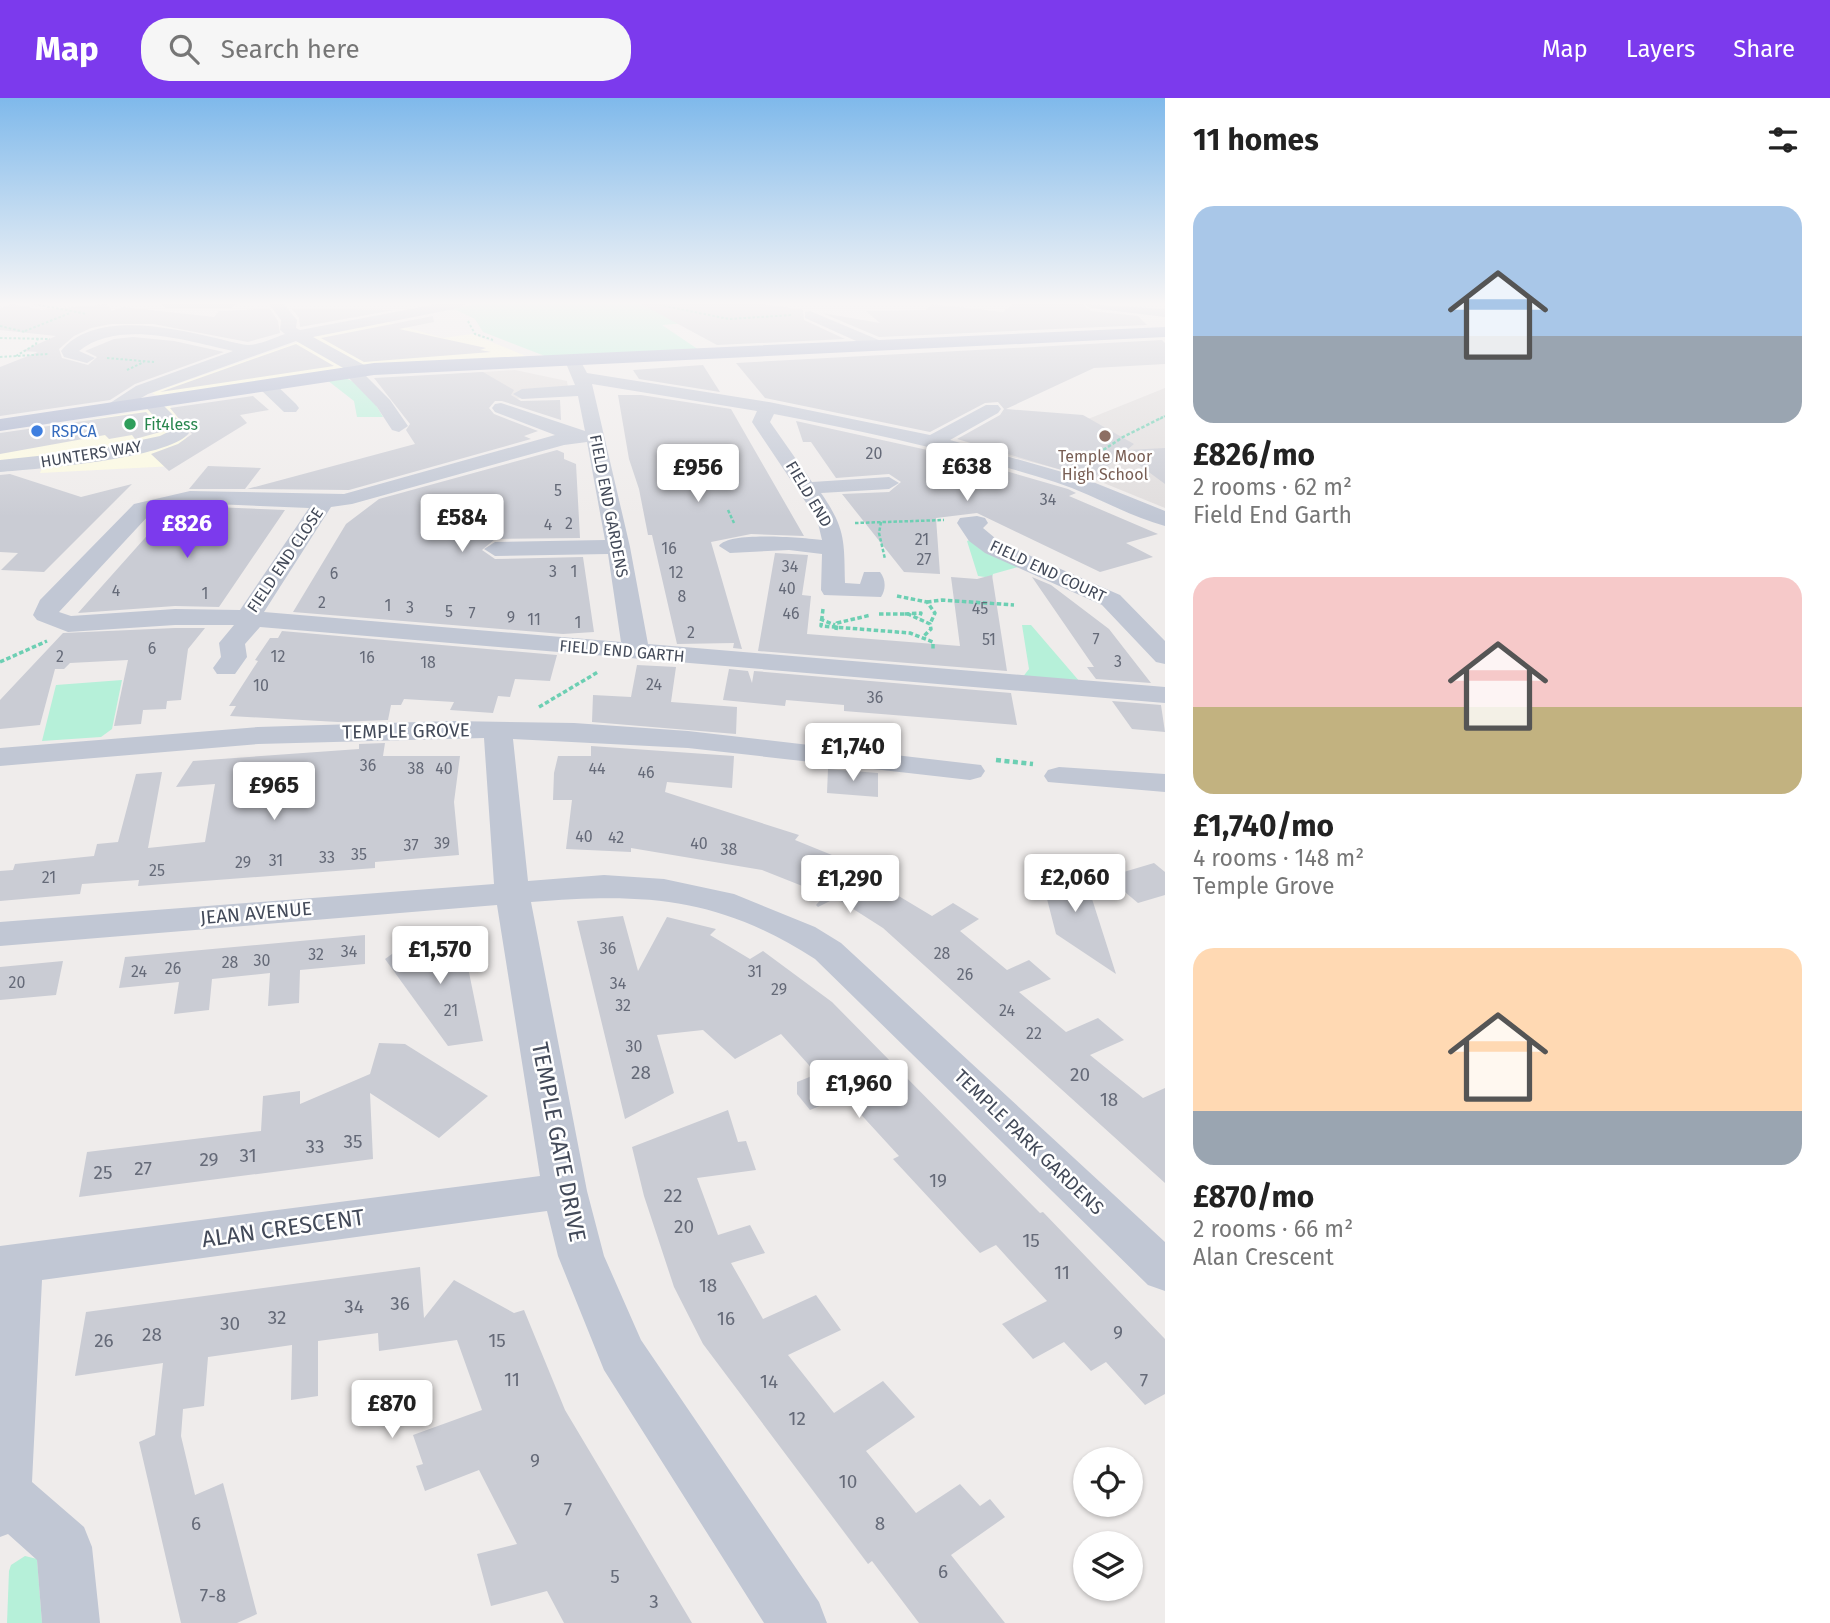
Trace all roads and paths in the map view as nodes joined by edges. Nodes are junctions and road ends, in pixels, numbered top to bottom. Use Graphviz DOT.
graph roads {
  1 [pos="182,375"];
  2 [pos="329,375"];
  3 [pos="360,375"];
  4 [pos="588,375"];
  5 [pos="580,376"];
  6 [pos="266,385"];
  7 [pos="522,394"];
  8 [pos="151,403"];
  9 [pos="290,408"];
  10 [pos="501,408"];
  11 [pos="113,409"];
  12 [pos="767,409"];
  13 [pos="992,410"];
  14 [pos="1165,416"];
  15 [pos="0,425"];
  16 [pos="399,426"];
  17 [pos="586,437"];
  18 [pos="932,442"];
  19 [pos="1084,462"];
  20 [pos="0,466"];
  21 [pos="889,484"];
  22 [pos="808,488"];
  23 [pos="324,502"];
  24 [pos="1165,519"];
  25 [pos="917,521"];
  26 [pos="881,522"];
  27 [pos="977,523"];
  28 [pos="830,524"];
  29 [pos="619,547"];
  30 [pos="730,547"];
  31 [pos="833,548"];
  32 [pos="495,550"];
  33 [pos="876,586"];
  34 [pos="833,590"];
  35 [pos="927,602"];
  36 [pos="1014,605"];
  37 [pos="250,618"];
  38 [pos="80,624"];
  39 [pos="930,624"];
  40 [pos="835,627"];
  41 [pos="924,637"];
  42 [pos="627,652"];
  43 [pos="1165,656"];
  44 [pos="0,662"];
  45 [pos="226,668"];
  46 [pos="934,677"];
  47 [pos="1165,695"];
  48 [pos="509,730"];
  49 [pos="0,757"];
  50 [pos="970,771"];
  51 [pos="1059,776"];
  52 [pos="1157,783"];
  53 [pos="512,892"];
  54 [pos="0,934"];
  55 [pos="565,1191"];
  56 [pos="10,1264"];
  57 [pos="1165,1271"];
  58 [pos="2,1502"];
  59 [pos="71,1623"];
  60 [pos="798,1623"];
  1 -- 11 [label="street"];
  2 -- 6 [label="main road"];
  3 -- 16 [label="street"];
  4 -- 5 [label="main road"];
  5 -- 7 [label="street"];
  5 -- 12 [label="street"];
  5 -- 17 [label="street, FIELD END GARDENS"];
  6 -- 8 [label="main road"];
  6 -- 9 [label="street"];
  8 -- 11 [label="main road"];
  8 -- 20 [label="street, HUNTERS WAY"];
  10 -- 17 [label="street"];
  11 -- 15 [label="main road"];
  12 -- 18 [label="street"];
  12 -- 22 [label="street, FIELD END"];
  13 -- 18 [label="street"];
  14 -- 19 [label="path"];
  17 -- 23 [label="street"];
  17 -- 29 [label="street, FIELD END GARDENS"];
  18 -- 24 [label="street"];
  21 -- 22 [label="street"];
  22 -- 28 [label="street, FIELD END"];
  23 -- 37 [label="street, FIELD END CLOSE"];
  23 -- 38 [label="street, FIELD END GARTH"];
  25 -- 26 [label="path"];
  26 -- 28 [label="path"];
  26 -- 33 [label="path"];
  27 -- 43 [label="street, FIELD END COURT"];
  28 -- 31 [label="street, FIELD END"];
  29 -- 32 [label="street"];
  29 -- 42 [label="street, FIELD END GARDENS"];
  30 -- 31 [label="street"];
  31 -- 34 [label="street, FIELD END"];
  33 -- 34 [label="street"];
  33 -- 35 [label="path"];
  33 -- 39 [label="path"];
  33 -- 40 [label="path"];
  34 -- 40 [label="path"];
  35 -- 36 [label="path"];
  35 -- 39 [label="path"];
  37 -- 38 [label="street, FIELD END GARTH"];
  37 -- 42 [label="street, FIELD END GARTH"];
  37 -- 45 [label="street, FIELD END CLOSE"];
  38 -- 44 [label="path"];
  39 -- 41 [label="path"];
  40 -- 41 [label="path"];
  41 -- 46 [label="path"];
  42 -- 46 [label="street, FIELD END GARTH"];
  42 -- 48 [label="path"];
  46 -- 47 [label="street, FIELD END GARTH"];
  48 -- 49 [label="street, TEMPLE GROVE"];
  48 -- 50 [label="street, TEMPLE GROVE"];
  48 -- 53 [label="street, TEMPLE GATE DRIVE"];
  51 -- 52 [label="street"];
  53 -- 54 [label="street, JEAN AVENUE"];
  53 -- 55 [label="street, TEMPLE GATE DRIVE"];
  53 -- 57 [label="street, TEMPLE PARK GARDENS"];
  55 -- 56 [label="street, ALAN CRESCENT"];
  55 -- 60 [label="street, TEMPLE GATE DRIVE"];
  56 -- 58 [label="street"];
  58 -- 59 [label="street"];
}
